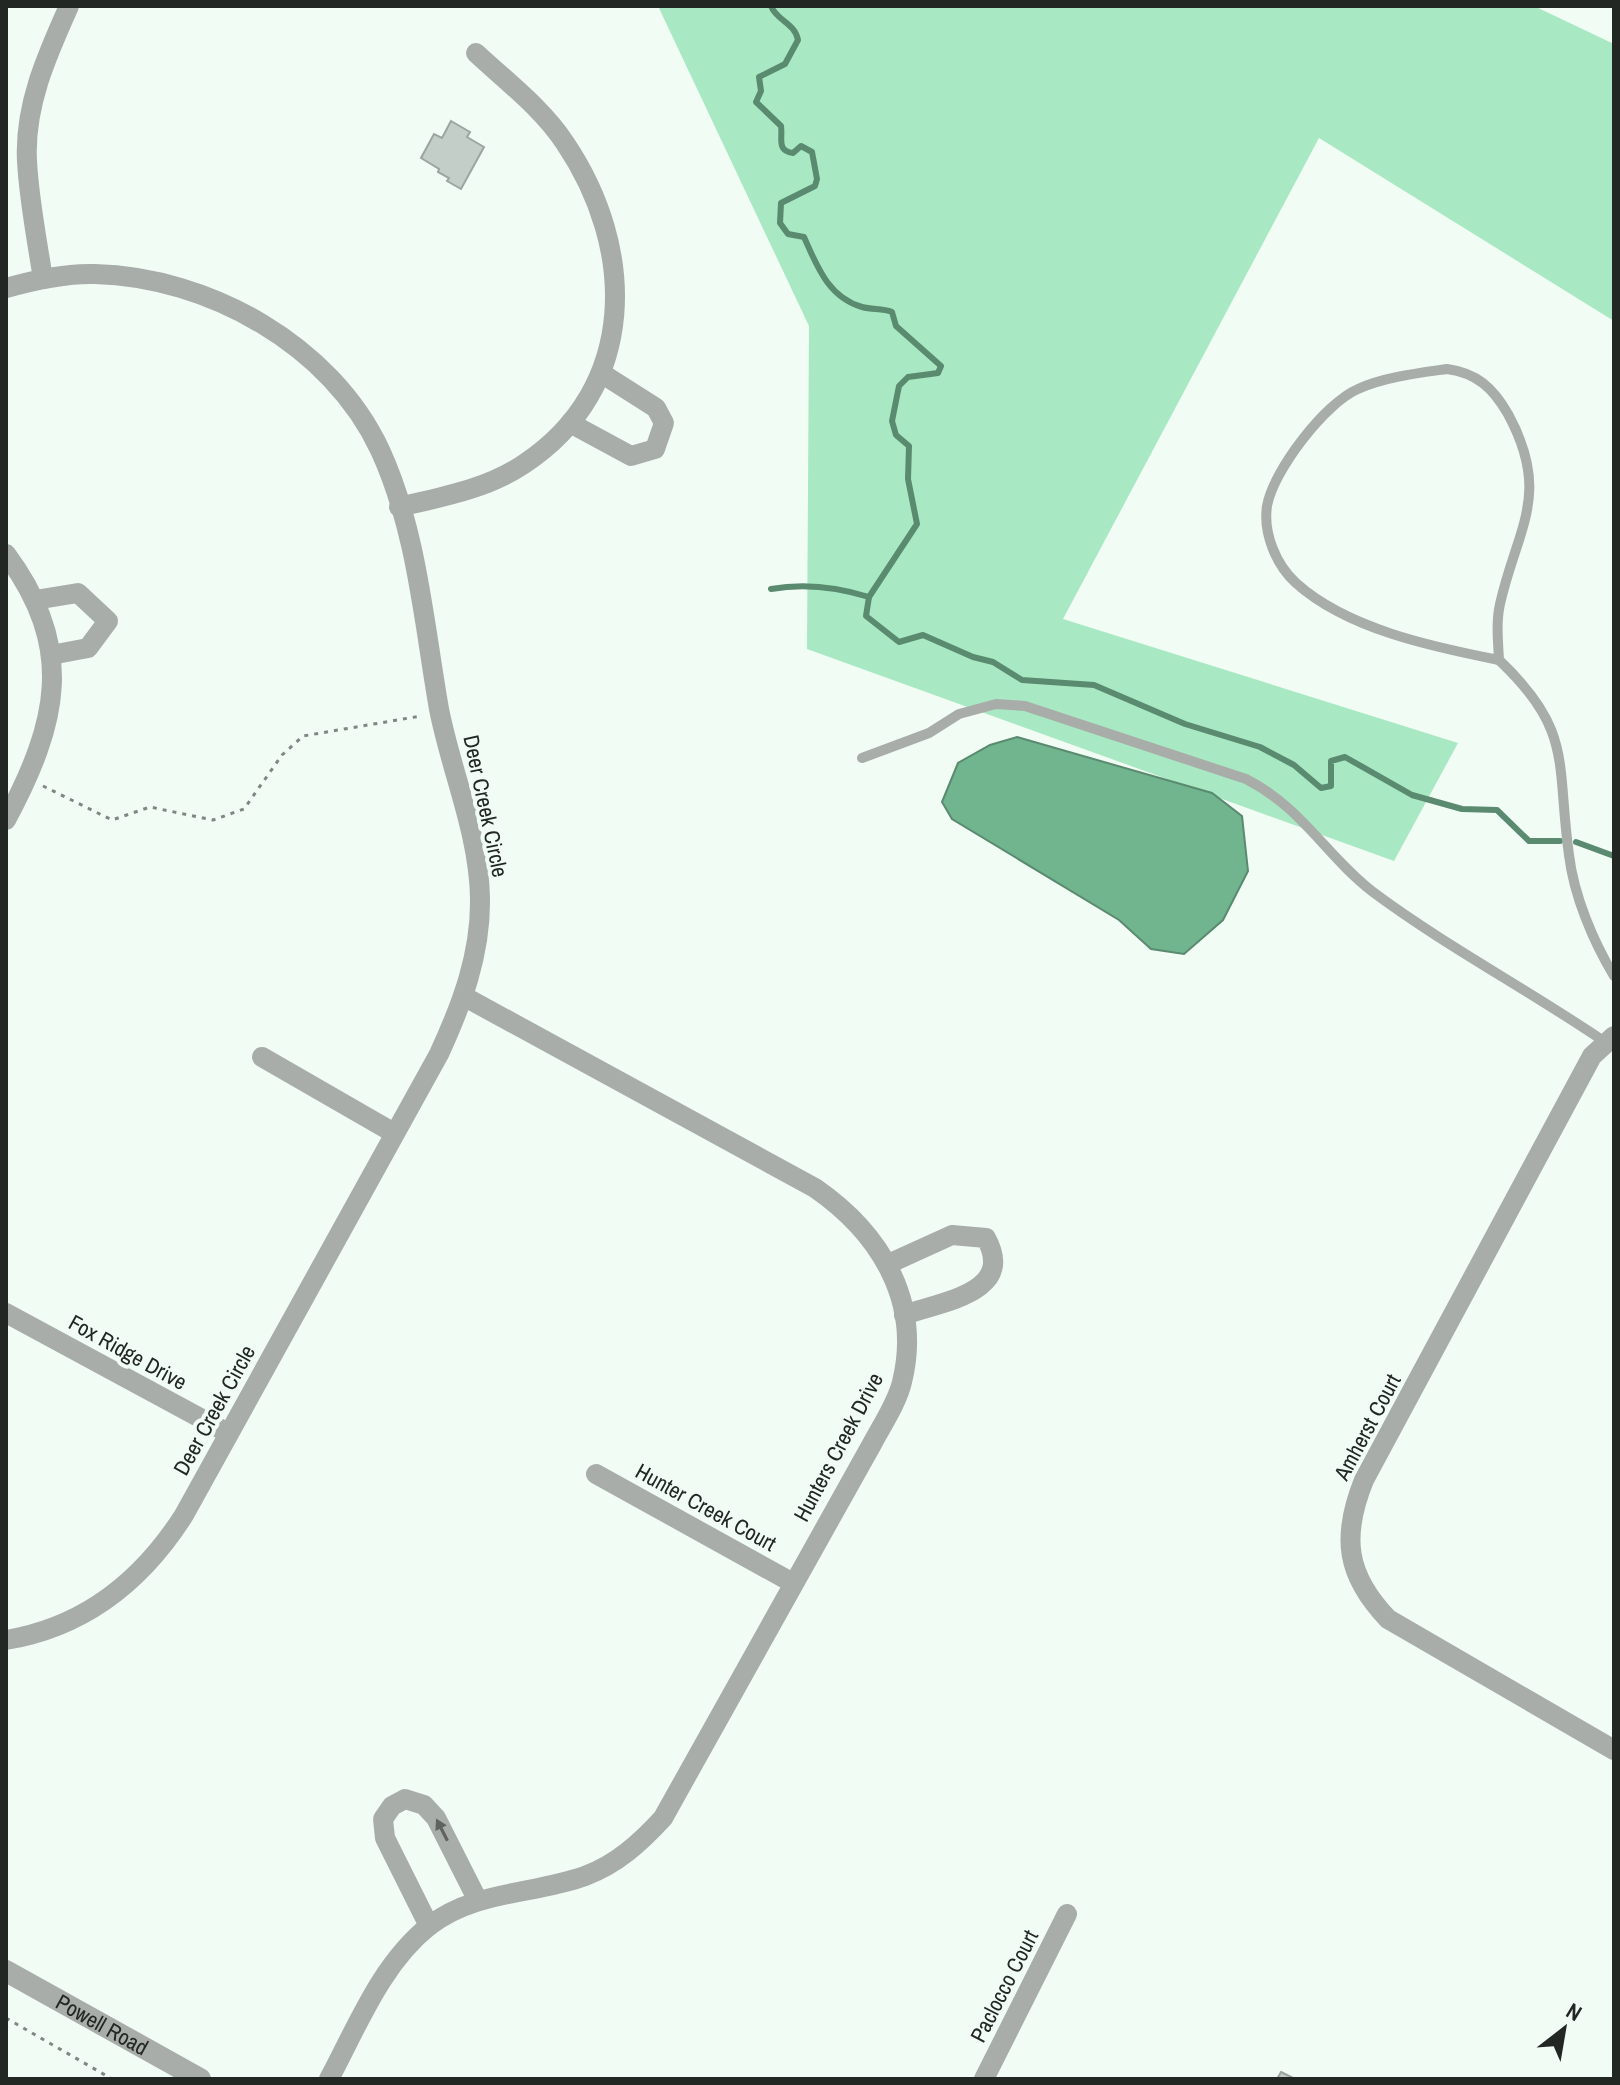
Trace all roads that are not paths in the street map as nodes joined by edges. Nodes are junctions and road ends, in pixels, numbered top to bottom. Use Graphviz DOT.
graph roads {
  1 [pos="69,6"];
  2 [pos="476,53"];
  3 [pos="43,279"];
  4 [pos="6,288"];
  5 [pos="601,373"];
  6 [pos="570,423"];
  7 [pos="399,507"];
  8 [pos="6,554"];
  9 [pos="35,600"];
  10 [pos="51,655"];
  11 [pos="1499,660"];
  12 [pos="862,758"];
  13 [pos="6,820"];
  14 [pos="1614,976"];
  15 [pos="465,997"];
  16 [pos="1609,1039"];
  17 [pos="262,1057"];
  18 [pos="394,1133"];
  19 [pos="888,1264"];
  20 [pos="6,1313"];
  21 [pos="904,1315"];
  22 [pos="228,1433"];
  23 [pos="596,1474"];
  24 [pos="793,1583"];
  25 [pos="6,1640"];
  26 [pos="1614,1750"];
  27 [pos="477,1899"];
  28 [pos="1067,1914"];
  29 [pos="429,1926"];
  30 [pos="6,1971"];
  31 [pos="200,2079"];
  32 [pos="329,2079"];
  33 [pos="984,2079"];
  1 -- 3 [label="street"];
  2 -- 5 [label="street"];
  3 -- 4 [label="street, Deer Creek Circle"];
  3 -- 7 [label="street, Deer Creek Circle"];
  5 -- 6 [label="street"];
  5 -- 6 [label="street"];
  6 -- 7 [label="street"];
  7 -- 15 [label="street, Deer Creek Circle"];
  8 -- 9 [label="street"];
  9 -- 10 [label="street"];
  9 -- 10 [label="street"];
  10 -- 13 [label="street"];
  11 -- 11 [label="lane"];
  11 -- 14 [label="lane"];
  12 -- 16 [label="lane"];
  15 -- 18 [label="street, Deer Creek Circle"];
  15 -- 19 [label="street, Hunters Creek Drive"];
  16 -- 26 [label="street, Amherst Court"];
  17 -- 18 [label="street"];
  18 -- 22 [label="street, Deer Creek Circle"];
  19 -- 21 [label="street, Hunters Creek Drive"];
  19 -- 21 [label="street"];
  20 -- 22 [label="street, Fox Ridge Drive"];
  21 -- 24 [label="street, Hunters Creek Drive"];
  22 -- 25 [label="street, Deer Creek Circle"];
  23 -- 24 [label="street, Hunter Creek Court"];
  24 -- 27 [label="street, Hunters Creek Drive"];
  27 -- 29 [label="street, Hunters Creek Drive"];
  27 -- 29 [label="street, one-way"];
  28 -- 33 [label="street, Paclocco Court"];
  29 -- 32 [label="street, Hunters Creek Drive"];
  30 -- 31 [label="street, Powell Road"];
}
